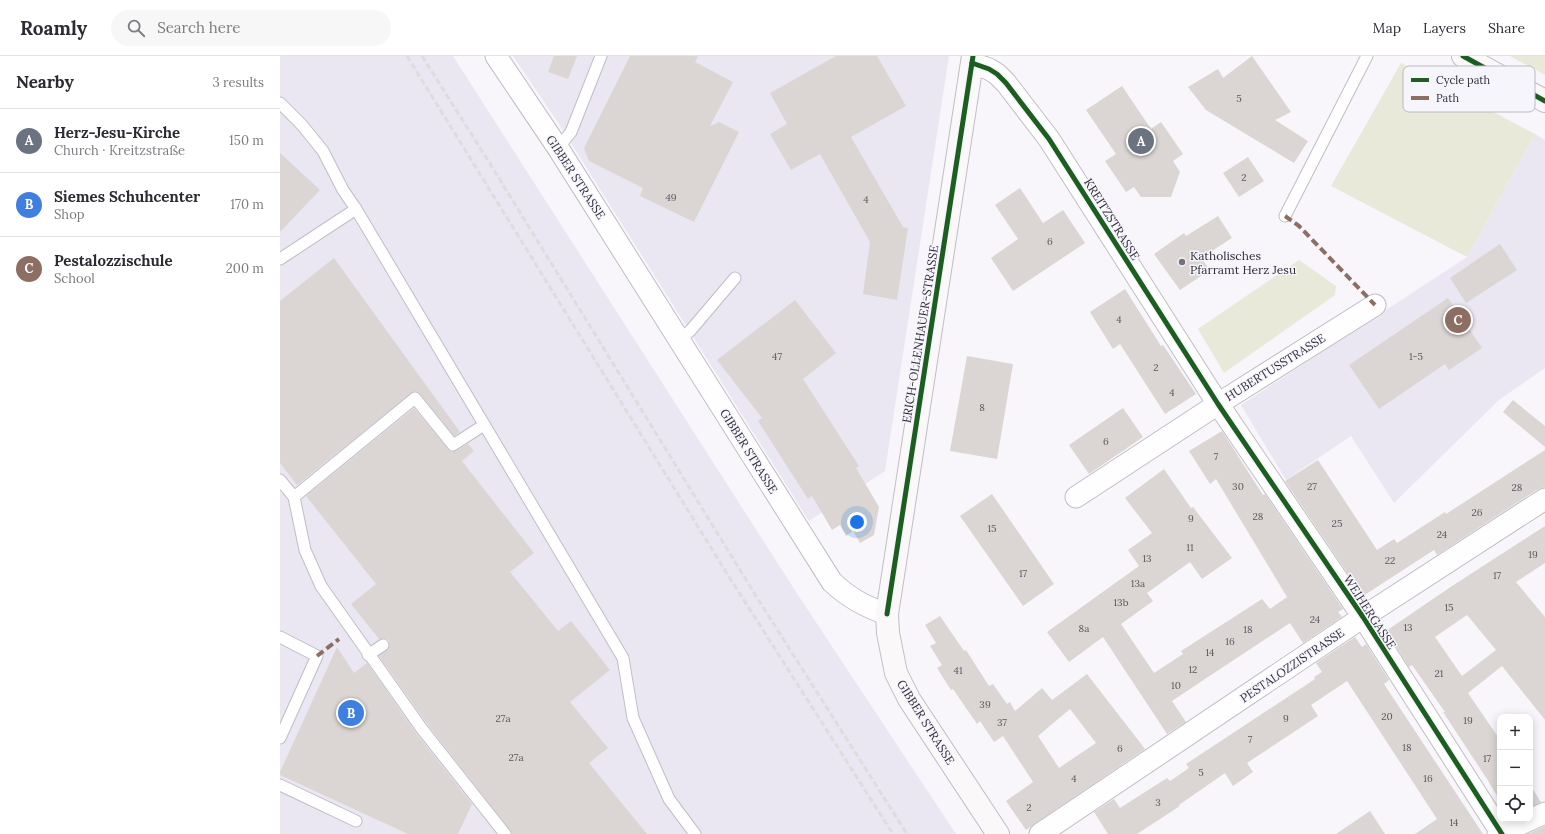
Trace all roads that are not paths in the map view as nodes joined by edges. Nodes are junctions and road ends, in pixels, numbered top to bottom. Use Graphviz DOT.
graph roads {
  1 [pos="496,56"];
  2 [pos="601,56"];
  3 [pos="1367,56"];
  4 [pos="1463,56"];
  5 [pos="972,60"];
  6 [pos="1481,66"];
  7 [pos="1535,96"];
  8 [pos="1545,101"];
  9 [pos="280,103"];
  10 [pos="558,148"];
  11 [pos="356,209"];
  12 [pos="1284,216"];
  13 [pos="280,259"];
  14 [pos="735,278"];
  15 [pos="1375,305"];
  16 [pos="679,340"];
  17 [pos="1218,404"];
  18 [pos="484,425"];
  19 [pos="280,480"];
  20 [pos="294,497"];
  21 [pos="1076,497"];
  22 [pos="1545,499"];
  23 [pos="886,614"];
  24 [pos="1363,617"];
  25 [pos="280,637"];
  26 [pos="383,645"];
  27 [pos="368,655"];
  28 [pos="280,738"];
  29 [pos="280,785"];
  30 [pos="1545,813"];
  31 [pos="356,821"];
  32 [pos="1500,833"];
  33 [pos="505,834"];
  34 [pos="694,834"];
  35 [pos="998,834"];
  36 [pos="1040,834"];
  1 -- 10 [label="street, GIBBER STRASSE"];
  2 -- 10 [label="lane"];
  3 -- 12 [label="lane"];
  4 -- 6 [label="street"];
  5 -- 17 [label="street, KREITZSTRASSE"];
  5 -- 23 [label="street, ERICH-OLLENHAUER-STRASSE"];
  7 -- 8 [label="street"];
  9 -- 11 [label="lane"];
  10 -- 16 [label="street, GIBBER STRASSE"];
  11 -- 13 [label="lane"];
  11 -- 18 [label="lane"];
  14 -- 16 [label="lane"];
  15 -- 17 [label="street, HUBERTUSSTRASSE"];
  16 -- 23 [label="street, GIBBER STRASSE"];
  17 -- 21 [label="street, HUBERTUSSTRASSE"];
  17 -- 24 [label="street, WEIHERGASSE"];
  18 -- 20 [label="lane"];
  18 -- 34 [label="lane"];
  19 -- 20 [label="lane"];
  20 -- 27 [label="lane"];
  22 -- 24 [label="street, PESTALOZZISTRASSE"];
  23 -- 35 [label="street, GIBBER STRASSE"];
  24 -- 32 [label="street, WEIHERGASSE"];
  24 -- 36 [label="street, PESTALOZZISTRASSE"];
  25 -- 28 [label="lane"];
  26 -- 27 [label="lane"];
  27 -- 33 [label="lane"];
  29 -- 31 [label="lane"];
  30 -- 32 [label="street"];
}
